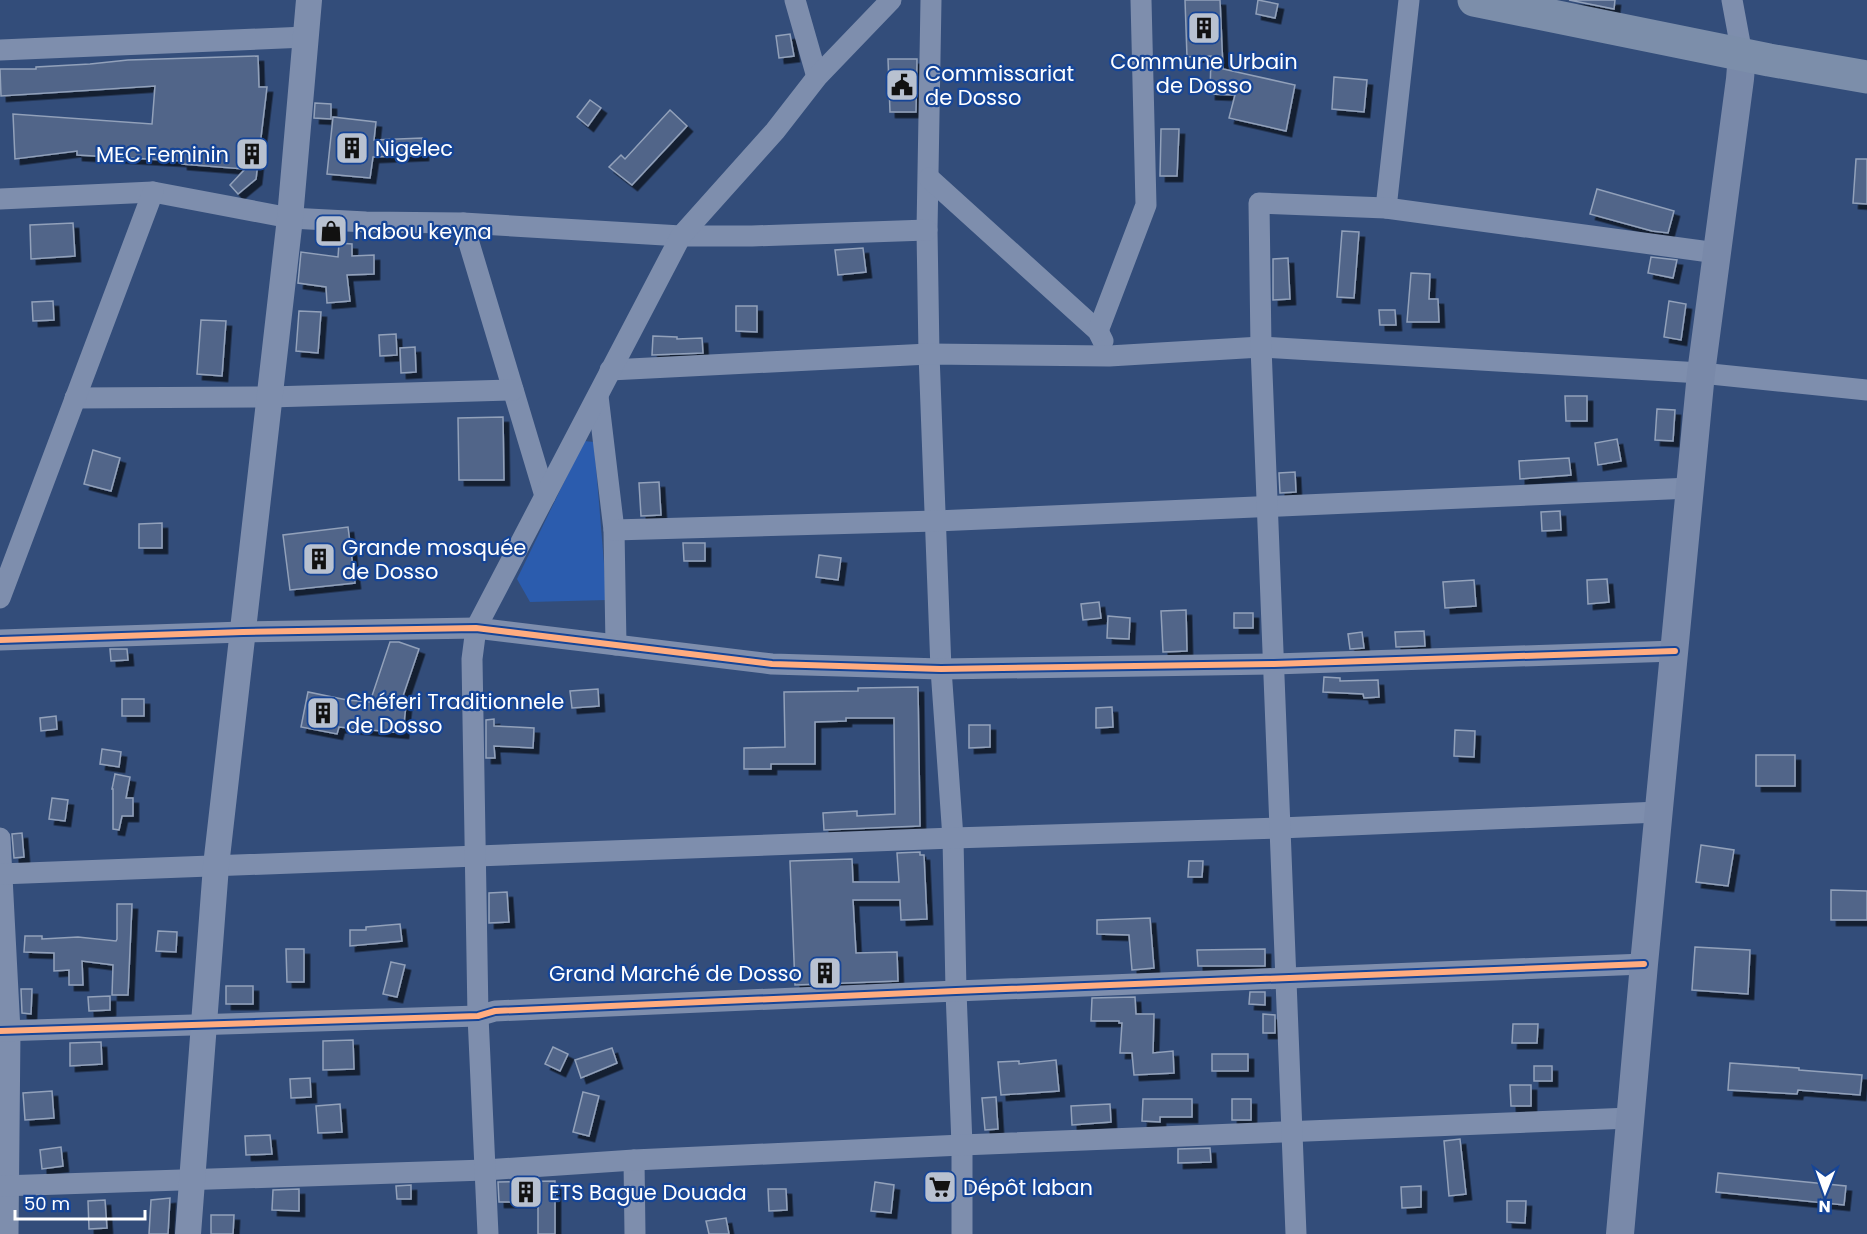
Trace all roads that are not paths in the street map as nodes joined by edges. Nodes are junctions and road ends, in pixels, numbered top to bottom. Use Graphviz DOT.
graph roads {
  1 [pos="309,0"];
  2 [pos="795,0"];
  3 [pos="891,0"];
  4 [pos="931,0"];
  5 [pos="1141,0"];
  6 [pos="1409,0"];
  7 [pos="1732,0"];
  8 [pos="1483,1"];
  9 [pos="306,37"];
  10 [pos="0,50"];
  11 [pos="1742,54"];
  12 [pos="817,77"];
  13 [pos="1867,77"];
  14 [pos="929,178"];
  15 [pos="153,192"];
  16 [pos="0,199"];
  17 [pos="1386,208"];
  18 [pos="290,218"];
  19 [pos="463,223"];
  20 [pos="927,230"];
  21 [pos="681,237"];
  22 [pos="1717,253"];
  23 [pos="1098,331"];
  24 [pos="1261,347"];
  25 [pos="929,354"];
  26 [pos="1109,356"];
  27 [pos="610,370"];
  28 [pos="1701,373"];
  29 [pos="513,390"];
  30 [pos="1867,390"];
  31 [pos="598,396"];
  32 [pos="270,397"];
  33 [pos="75,398"];
  34 [pos="1690,488"];
  35 [pos="545,496"];
  36 [pos="1268,507"];
  37 [pos="936,521"];
  38 [pos="614,530"];
  39 [pos="0,598"];
  40 [pos="476,628"];
  41 [pos="243,632"];
  42 [pos="0,640"];
  43 [pos="616,645"];
  44 [pos="1675,651"];
  45 [pos="1274,664"];
  46 [pos="941,669"];
  47 [pos="1659,812"];
  48 [pos="1280,828"];
  49 [pos="0,838"];
  50 [pos="953,838"];
  51 [pos="475,856"];
  52 [pos="216,866"];
  53 [pos="1,874"];
  54 [pos="1644,964"];
  55 [pos="1286,978"];
  56 [pos="956,991"];
  57 [pos="478,1016"];
  58 [pos="204,1024"];
  59 [pos="5,1031"];
  60 [pos="1631,1118"];
  61 [pos="1292,1133"];
  62 [pos="962,1145"];
  63 [pos="634,1160"];
  64 [pos="485,1170"];
  65 [pos="192,1178"];
  66 [pos="4,1186"];
  67 [pos="8,1234"];
  68 [pos="188,1234"];
  69 [pos="488,1234"];
  70 [pos="635,1234"];
  71 [pos="962,1234"];
  72 [pos="1296,1234"];
  73 [pos="1620,1234"];
  1 -- 9 [label="street"];
  2 -- 12 [label="street"];
  3 -- 12 [label="street"];
  4 -- 14 [label="street"];
  5 -- 23 [label="street"];
  6 -- 17 [label="street"];
  7 -- 11 [label="street"];
  8 -- 11 [label="highway"];
  9 -- 10 [label="street"];
  9 -- 18 [label="street"];
  11 -- 13 [label="highway"];
  11 -- 22 [label="main road"];
  12 -- 21 [label="street"];
  14 -- 20 [label="street"];
  14 -- 23 [label="street"];
  15 -- 16 [label="street"];
  15 -- 18 [label="street"];
  15 -- 33 [label="street"];
  17 -- 22 [label="street"];
  17 -- 24 [label="street"];
  18 -- 19 [label="street"];
  18 -- 32 [label="street"];
  19 -- 21 [label="street"];
  19 -- 29 [label="street"];
  20 -- 21 [label="street"];
  20 -- 25 [label="street"];
  21 -- 27 [label="street"];
  22 -- 28 [label="main road"];
  23 -- 26 [label="street"];
  24 -- 26 [label="street"];
  24 -- 28 [label="street"];
  24 -- 36 [label="street"];
  25 -- 26 [label="street"];
  25 -- 27 [label="street"];
  25 -- 37 [label="street"];
  27 -- 31 [label="street"];
  28 -- 30 [label="street"];
  28 -- 34 [label="main road"];
  29 -- 32 [label="street"];
  29 -- 35 [label="street"];
  31 -- 35 [label="street"];
  31 -- 38 [label="street"];
  32 -- 33 [label="street"];
  32 -- 41 [label="street"];
  33 -- 39 [label="street"];
  34 -- 36 [label="street"];
  34 -- 44 [label="main road"];
  35 -- 40 [label="street"];
  36 -- 37 [label="street"];
  36 -- 45 [label="street"];
  37 -- 38 [label="street"];
  37 -- 46 [label="street"];
  38 -- 43 [label="street"];
  40 -- 41 [label="street"];
  40 -- 43 [label="street"];
  40 -- 51 [label="street"];
  41 -- 42 [label="street"];
  41 -- 52 [label="street"];
  43 -- 46 [label="street"];
  44 -- 45 [label="street"];
  44 -- 47 [label="main road"];
  45 -- 46 [label="street"];
  45 -- 48 [label="street"];
  46 -- 50 [label="street"];
  47 -- 48 [label="street"];
  47 -- 54 [label="main road"];
  48 -- 50 [label="street"];
  48 -- 55 [label="street"];
  49 -- 53 [label="street"];
  50 -- 51 [label="street"];
  50 -- 56 [label="street"];
  51 -- 52 [label="street"];
  51 -- 57 [label="street"];
  52 -- 53 [label="street"];
  52 -- 58 [label="street"];
  53 -- 59 [label="street"];
  54 -- 55 [label="street"];
  54 -- 60 [label="main road"];
  55 -- 56 [label="street"];
  55 -- 61 [label="street"];
  56 -- 57 [label="street"];
  56 -- 62 [label="street"];
  57 -- 58 [label="street"];
  57 -- 64 [label="street"];
  58 -- 59 [label="street"];
  58 -- 65 [label="street"];
  59 -- 66 [label="street"];
  60 -- 61 [label="street"];
  60 -- 73 [label="main road"];
  61 -- 62 [label="street"];
  61 -- 72 [label="street"];
  62 -- 63 [label="street"];
  62 -- 71 [label="street"];
  63 -- 64 [label="street"];
  63 -- 70 [label="street"];
  64 -- 65 [label="street"];
  64 -- 69 [label="street"];
  65 -- 66 [label="street"];
  65 -- 68 [label="street"];
  66 -- 67 [label="street"];
}
